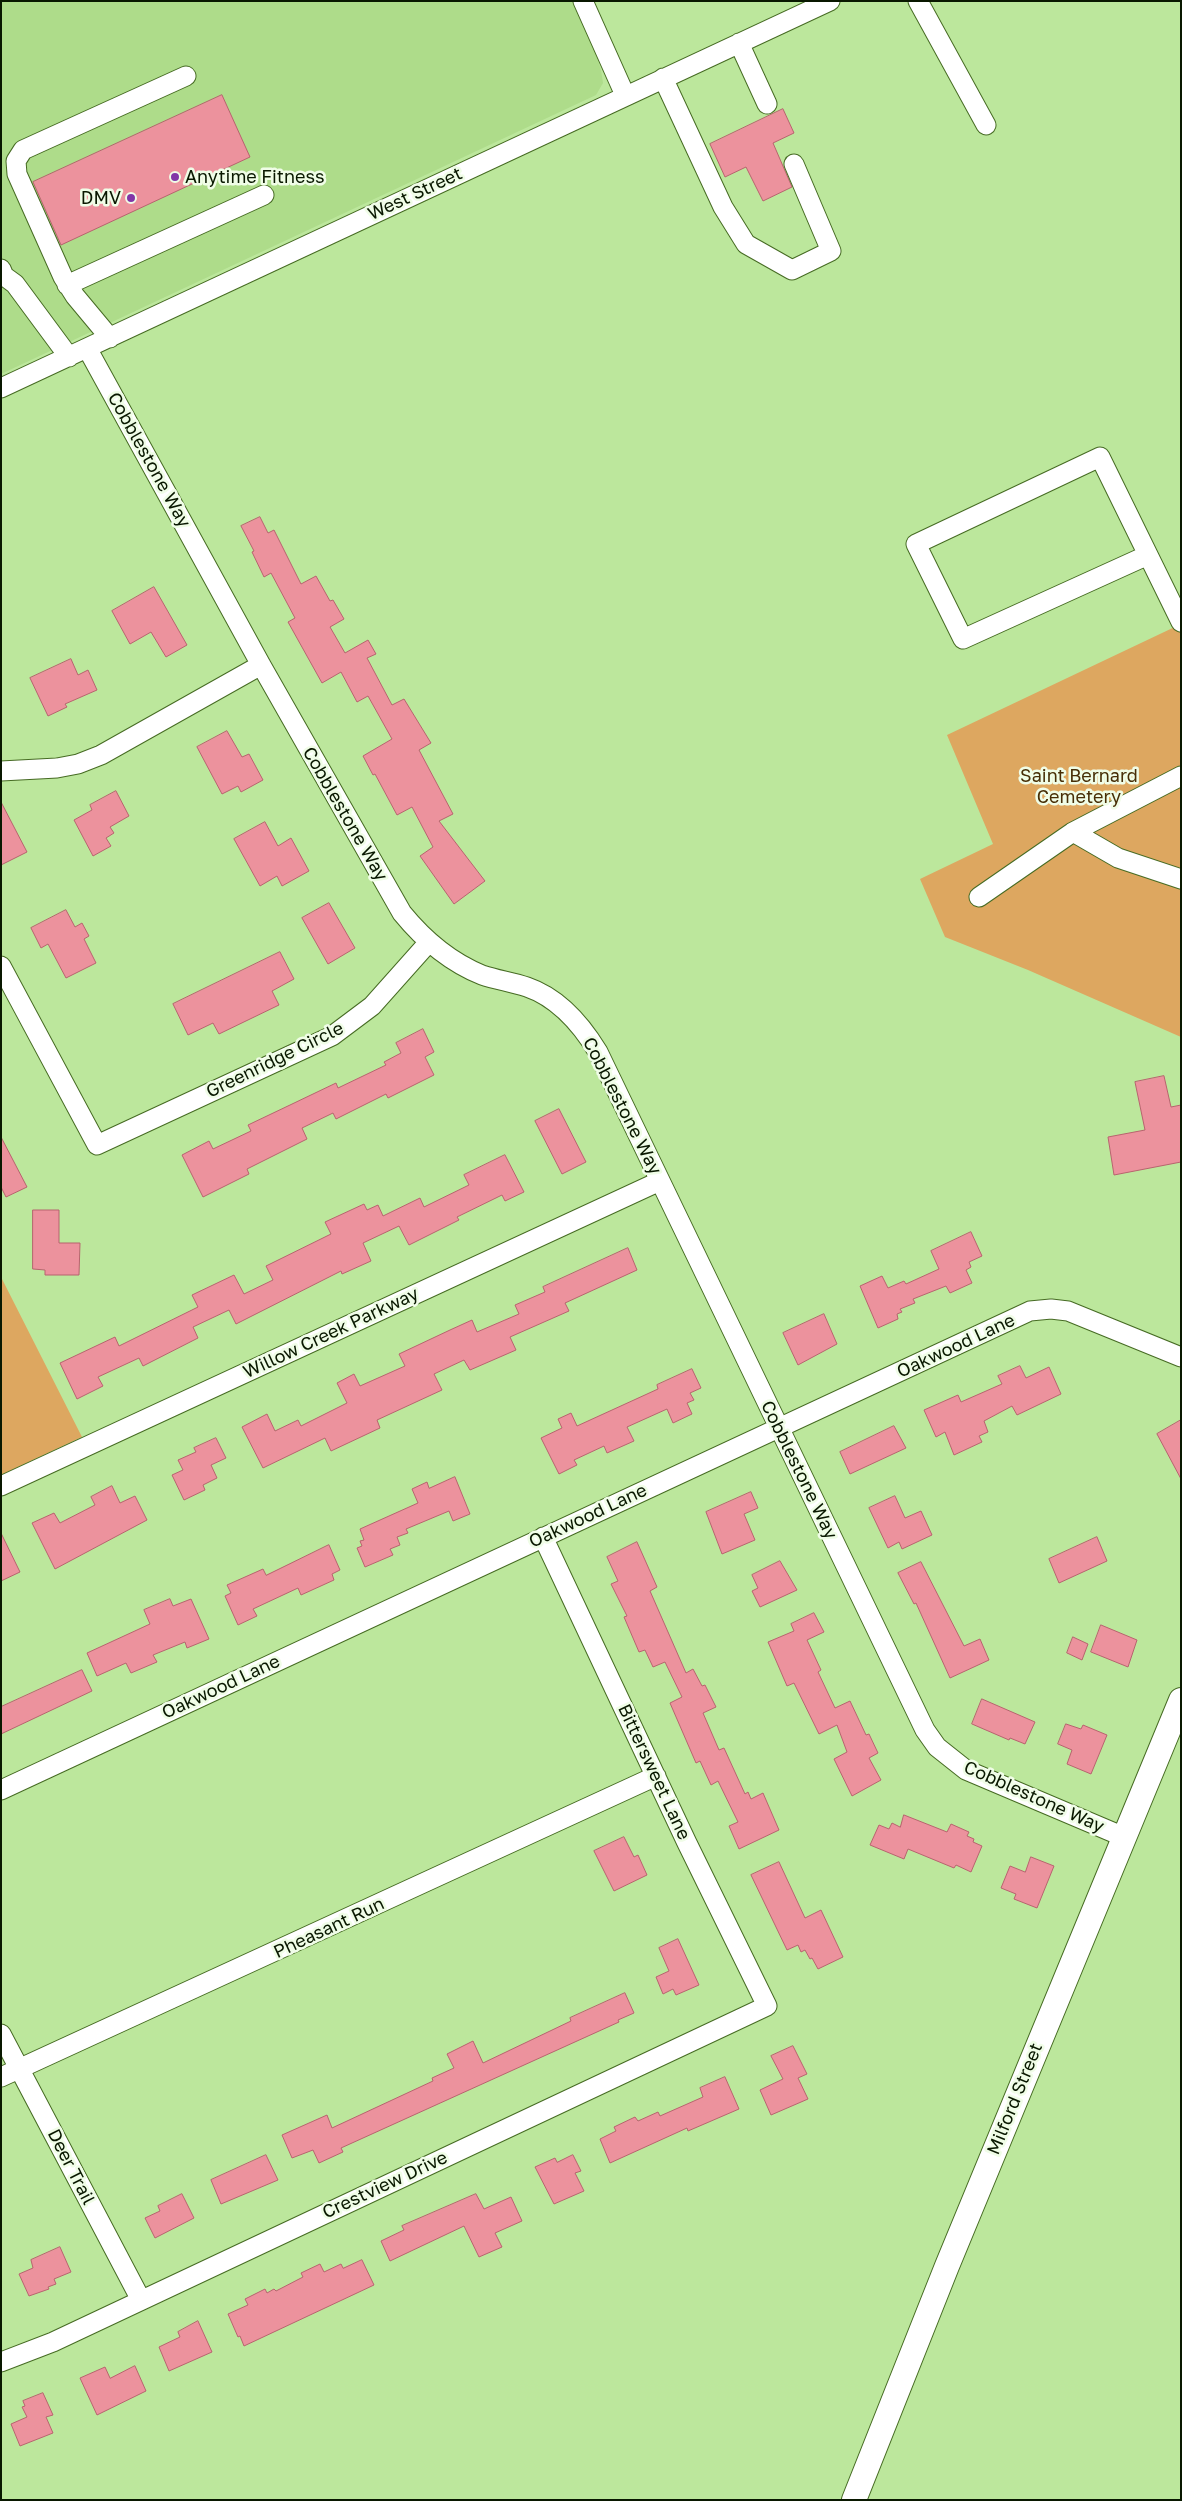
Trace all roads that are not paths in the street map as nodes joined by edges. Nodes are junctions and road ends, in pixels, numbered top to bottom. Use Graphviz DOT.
graph roads {
  1 [pos="582,1"];
  2 [pos="830,1"];
  3 [pos="918,1"];
  4 [pos="739,43"];
  5 [pos="186,76"];
  6 [pos="663,78"];
  7 [pos="625,96"];
  8 [pos="766,104"];
  9 [pos="986,125"];
  10 [pos="794,164"];
  11 [pos="264,195"];
  12 [pos="2,274"];
  13 [pos="67,285"];
  14 [pos="110,338"];
  15 [pos="87,348"];
  16 [pos="69,357"];
  17 [pos="1,388"];
  18 [pos="1148,555"];
  19 [pos="1181,622"];
  20 [pos="261,665"];
  21 [pos="1,770"];
  22 [pos="1181,776"];
  23 [pos="1073,832"];
  24 [pos="1181,879"];
  25 [pos="979,897"];
  26 [pos="428,942"];
  27 [pos="1,966"];
  28 [pos="660,1181"];
  29 [pos="1181,1357"];
  30 [pos="779,1427"];
  31 [pos="1,1486"];
  32 [pos="543,1537"];
  33 [pos="1178,1715"];
  34 [pos="656,1776"];
  35 [pos="1,1790"];
  36 [pos="1124,1836"];
  37 [pos="767,2006"];
  38 [pos="1,2034"];
  39 [pos="20,2069"];
  40 [pos="1,2077"];
  41 [pos="141,2300"];
  42 [pos="1,2362"];
  43 [pos="854,2500"];
  1 -- 7 [label="street"];
  2 -- 4 [label="street, West Street"];
  3 -- 9 [label="street"];
  4 -- 6 [label="street, West Street"];
  4 -- 8 [label="street"];
  5 -- 13 [label="street"];
  6 -- 7 [label="street, West Street"];
  6 -- 10 [label="street"];
  7 -- 14 [label="street, West Street"];
  11 -- 13 [label="street"];
  12 -- 16 [label="street"];
  13 -- 14 [label="street"];
  14 -- 15 [label="street, West Street"];
  15 -- 16 [label="street, West Street"];
  15 -- 20 [label="street, Cobblestone Way"];
  16 -- 17 [label="street, West Street"];
  18 -- 18 [label="street"];
  18 -- 19 [label="street"];
  20 -- 21 [label="street"];
  20 -- 26 [label="street, Cobblestone Way"];
  22 -- 23 [label="street"];
  23 -- 24 [label="street"];
  23 -- 25 [label="street"];
  26 -- 27 [label="street, Greenridge Circle"];
  26 -- 28 [label="street, Cobblestone Way"];
  28 -- 30 [label="street, Cobblestone Way"];
  28 -- 31 [label="street, Willow Creek Parkway"];
  29 -- 30 [label="street, Oakwood Lane"];
  30 -- 32 [label="street, Oakwood Lane"];
  30 -- 36 [label="street, Cobblestone Way"];
  32 -- 34 [label="street, Bittersweet Lane"];
  32 -- 35 [label="street, Oakwood Lane"];
  33 -- 36 [label="main road, Milford Street"];
  34 -- 37 [label="street, Bittersweet Lane"];
  34 -- 39 [label="street, Pheasant Run"];
  36 -- 43 [label="main road, Milford Street"];
  37 -- 41 [label="street, Crestview Drive"];
  38 -- 39 [label="street, Deer Trail"];
  39 -- 40 [label="street, Pheasant Run"];
  39 -- 41 [label="street, Deer Trail"];
  41 -- 42 [label="street, Crestview Drive"];
}
